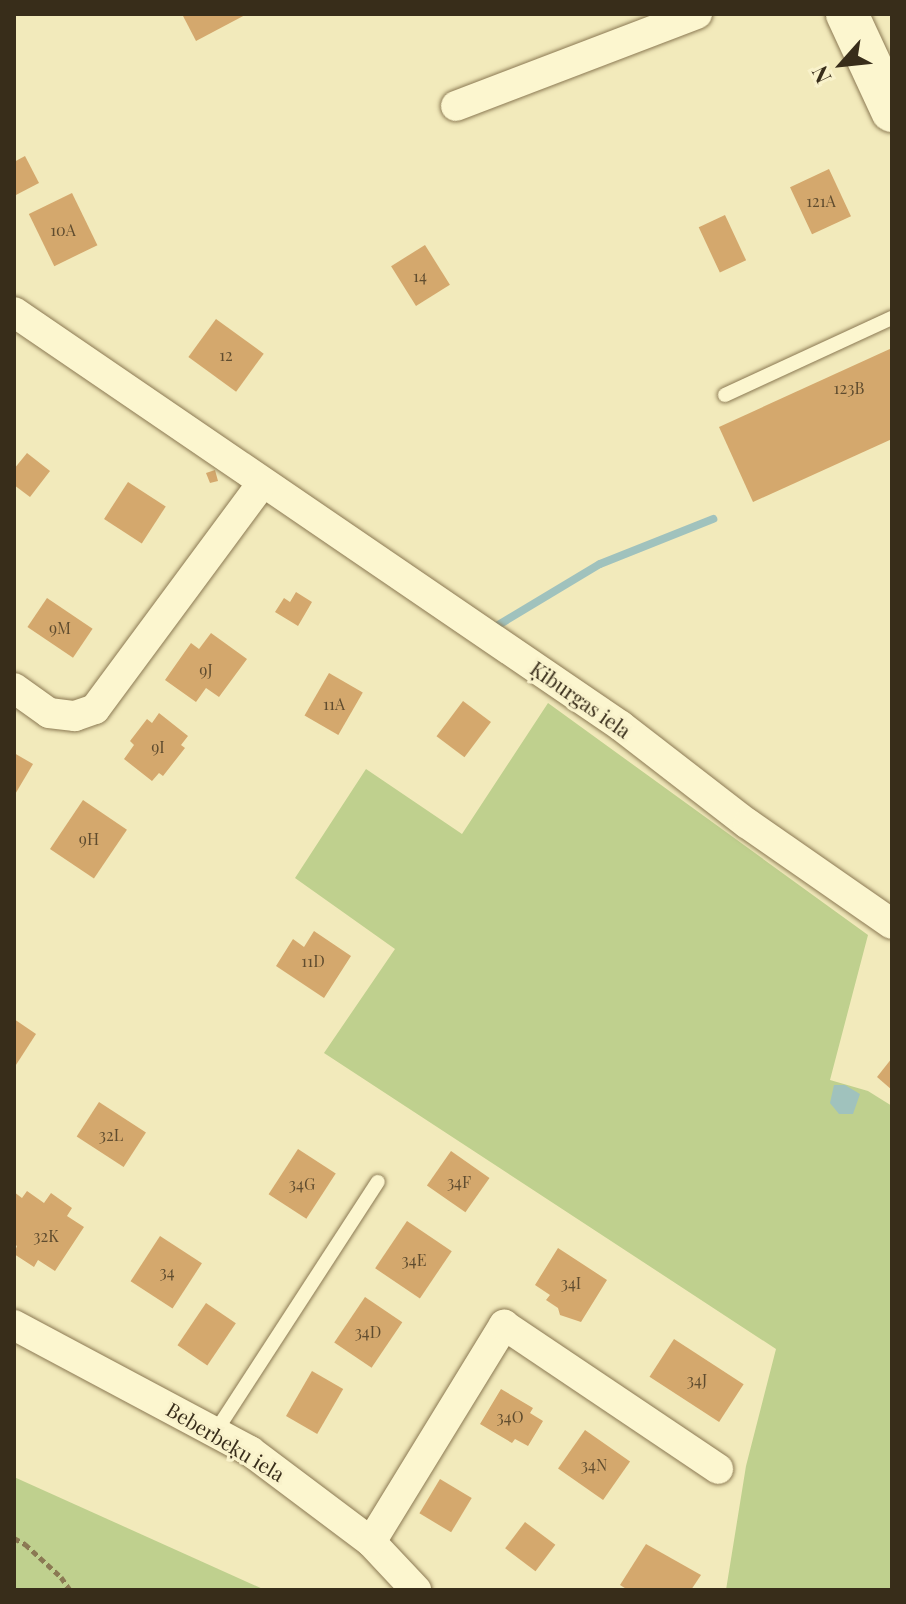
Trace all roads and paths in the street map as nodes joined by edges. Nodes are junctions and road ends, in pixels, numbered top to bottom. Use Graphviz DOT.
graph roads {
  1 [pos="697,14"];
  2 [pos="847,14"];
  3 [pos="456,106"];
  4 [pos="892,111"];
  5 [pos="14,312"];
  6 [pos="892,318"];
  7 [pos="725,395"];
  8 [pos="262,483"];
  9 [pos="14,688"];
  10 [pos="892,924"];
  11 [pos="378,1182"];
  12 [pos="14,1325"];
  13 [pos="216,1431"];
  14 [pos="718,1469"];
  15 [pos="14,1538"];
  16 [pos="371,1542"];
  17 [pos="70,1590"];
  18 [pos="416,1590"];
  1 -- 3 [label="street"];
  2 -- 4 [label="main road"];
  5 -- 8 [label="street, Ķiburgas iela"];
  6 -- 7 [label="lane"];
  8 -- 9 [label="street"];
  8 -- 10 [label="street, Ķiburgas iela"];
  11 -- 13 [label="lane"];
  12 -- 13 [label="street, Beberbeķu iela"];
  13 -- 16 [label="street, Beberbeķu iela"];
  14 -- 16 [label="street"];
  15 -- 17 [label="path"];
  16 -- 18 [label="street, Beberbeķu iela"];
}
